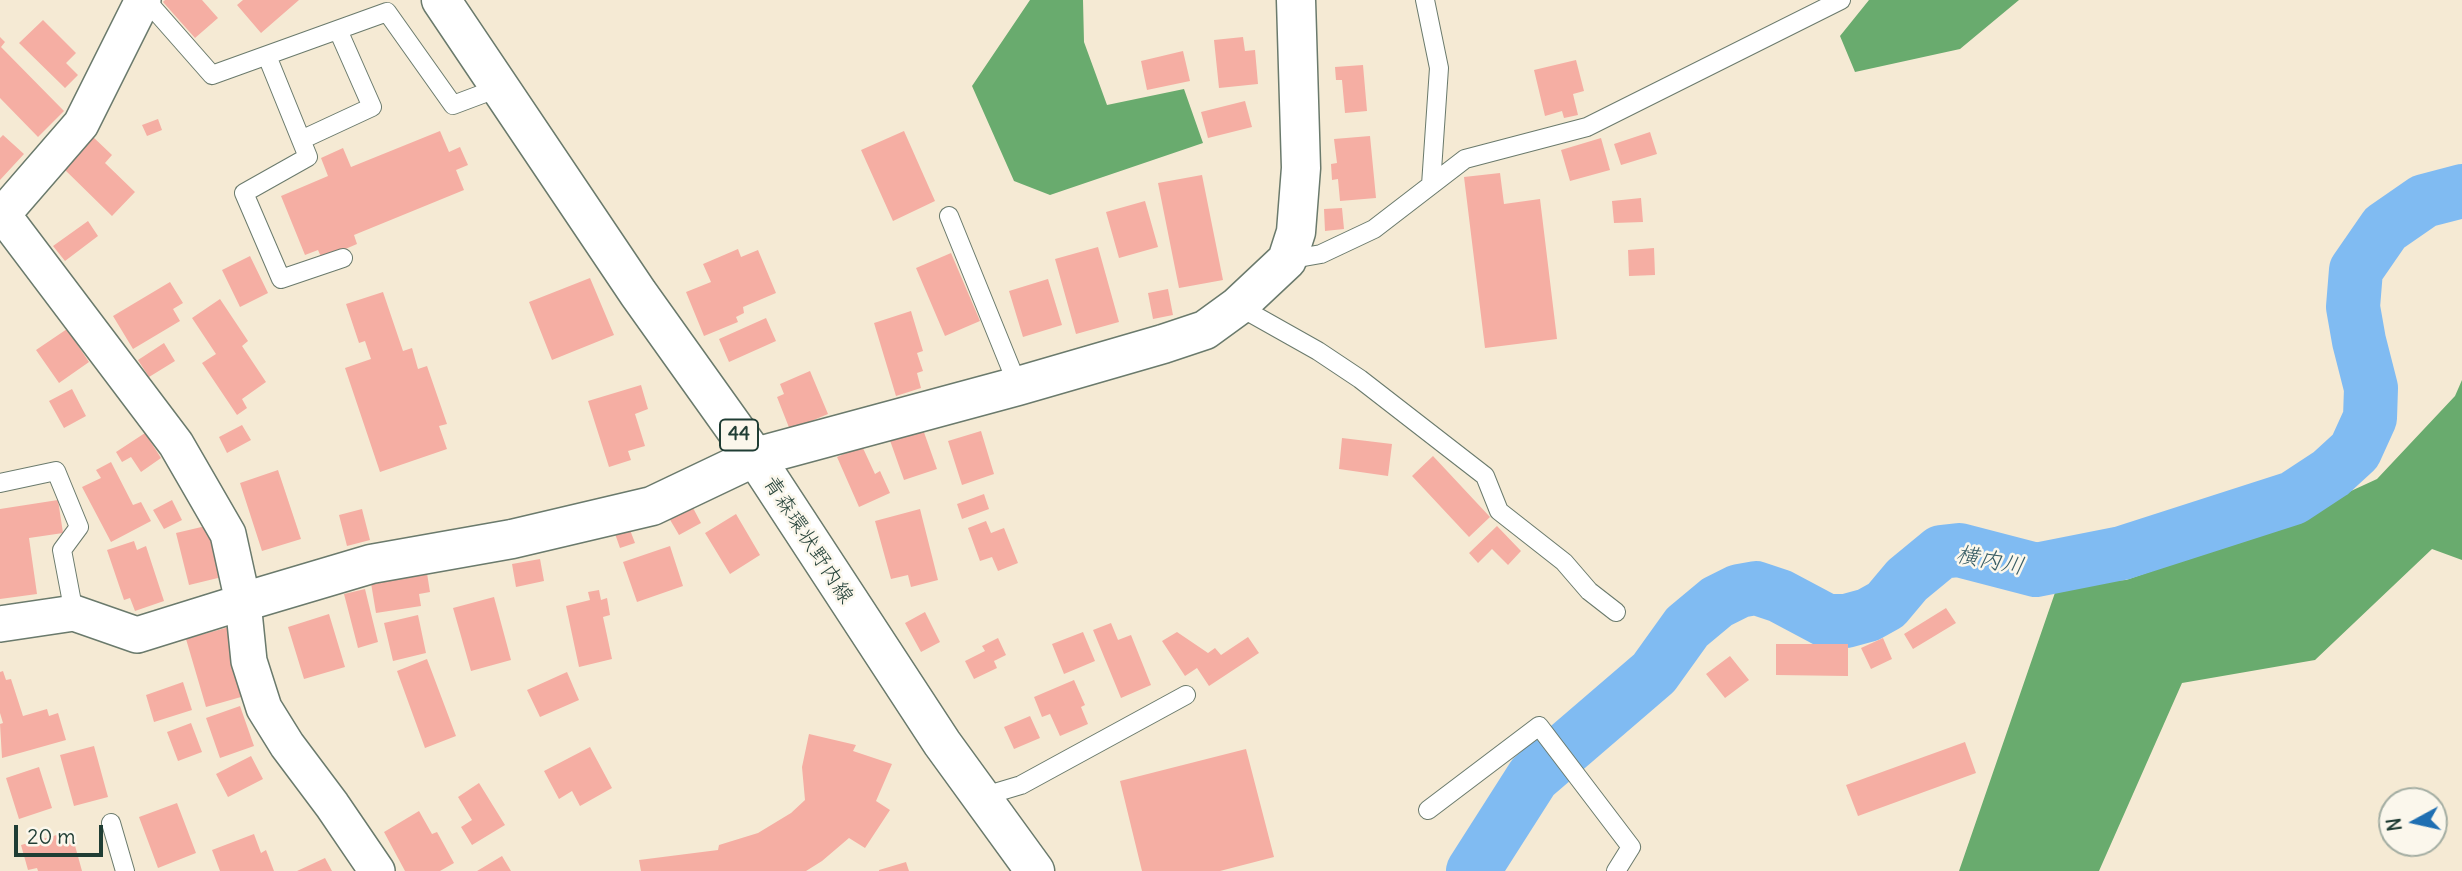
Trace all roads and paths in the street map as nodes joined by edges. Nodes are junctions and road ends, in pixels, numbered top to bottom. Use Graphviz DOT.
graph roads {
  1 [pos="144,0"];
  2 [pos="441,0"];
  3 [pos="1296,0"];
  4 [pos="1425,0"];
  5 [pos="1841,0"];
  6 [pos="338,30"];
  7 [pos="267,56"];
  8 [pos="501,87"];
  9 [pos="301,140"];
  10 [pos="1431,186"];
  11 [pos="2,213"];
  12 [pos="949,216"];
  13 [pos="344,258"];
  14 [pos="1287,260"];
  15 [pos="1238,306"];
  16 [pos="1018,386"];
  17 [pos="755,457"];
  18 [pos="0,483"];
  19 [pos="243,602"];
  20 [pos="1616,612"];
  21 [pos="74,613"];
  22 [pos="0,624"];
  23 [pos="1186,695"];
  24 [pos="981,797"];
  25 [pos="1428,810"];
  26 [pos="111,823"];
  27 [pos="373,870"];
  28 [pos="125,871"];
  29 [pos="1035,871"];
  30 [pos="1616,871"];
  1 -- 7 [label="lane"];
  1 -- 11 [label="street"];
  2 -- 8 [label="street, 青森環状野内線 / 44"];
  3 -- 14 [label="street"];
  4 -- 10 [label="lane"];
  5 -- 10 [label="lane"];
  6 -- 7 [label="lane"];
  6 -- 8 [label="lane"];
  6 -- 9 [label="lane"];
  7 -- 9 [label="lane"];
  8 -- 17 [label="street, 青森環状野内線 / 44"];
  9 -- 13 [label="lane"];
  10 -- 14 [label="lane"];
  11 -- 19 [label="street"];
  12 -- 16 [label="lane"];
  14 -- 15 [label="street"];
  15 -- 16 [label="street"];
  15 -- 20 [label="lane"];
  16 -- 17 [label="street"];
  17 -- 19 [label="street"];
  17 -- 24 [label="street, 青森環状野内線 / 44"];
  18 -- 21 [label="lane"];
  19 -- 21 [label="street"];
  19 -- 27 [label="street"];
  21 -- 22 [label="street"];
  23 -- 24 [label="lane"];
  24 -- 29 [label="street, 青森環状野内線 / 44"];
  25 -- 30 [label="lane"];
  26 -- 28 [label="lane"];
}
